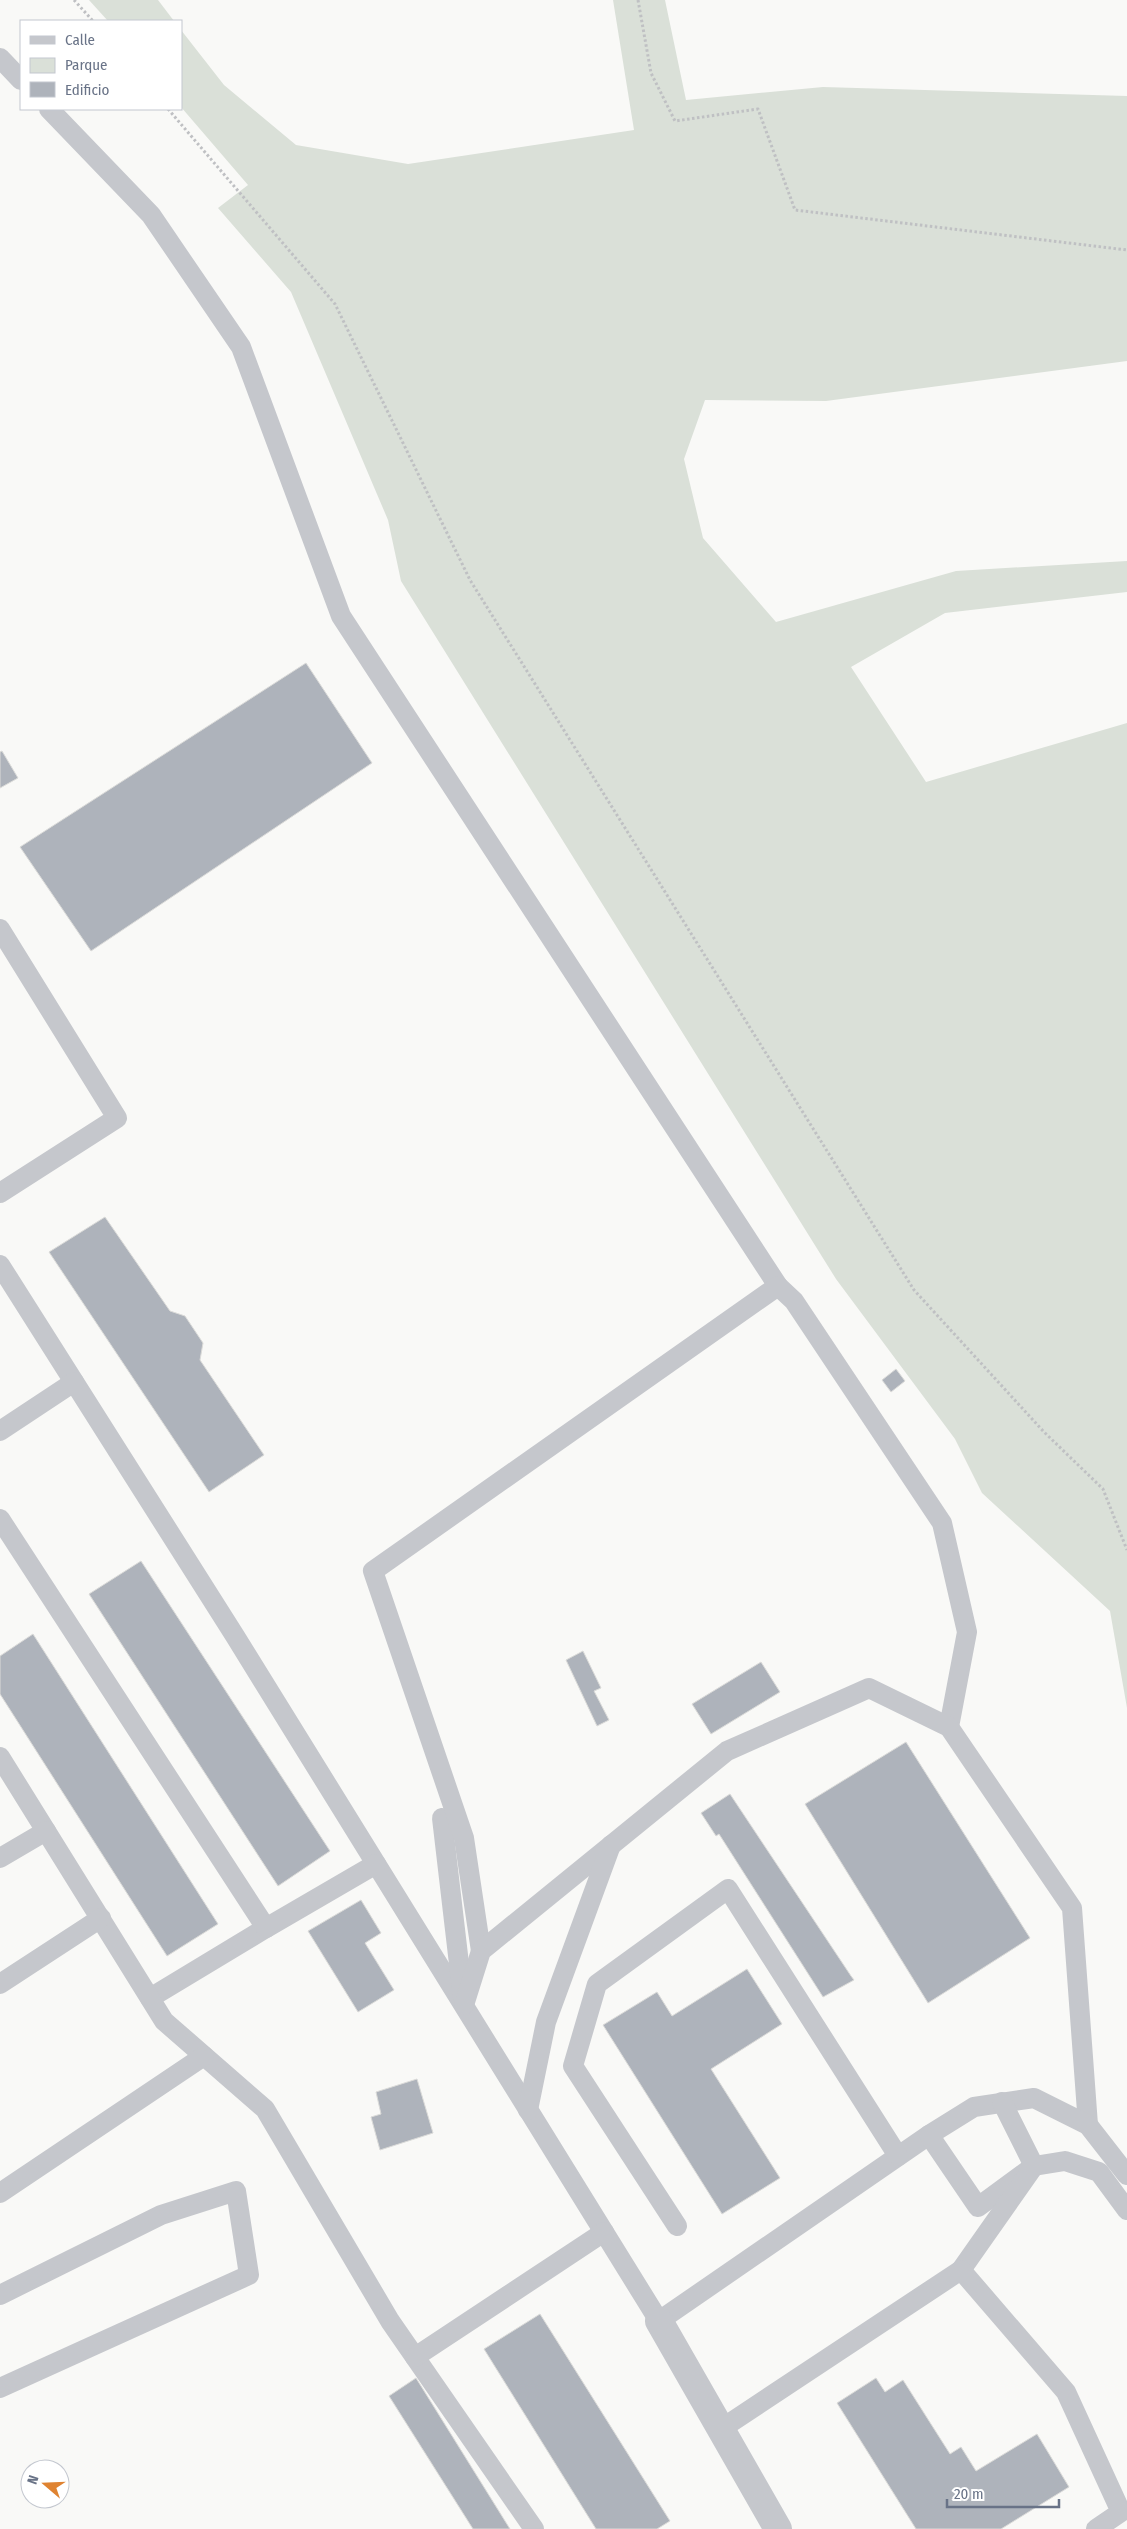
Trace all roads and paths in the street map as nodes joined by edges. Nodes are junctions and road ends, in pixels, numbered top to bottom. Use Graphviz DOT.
graph roads {
  1 [pos="74,0"];
  2 [pos="638,0"];
  3 [pos="92,20"];
  4 [pos="0,58"];
  5 [pos="20,79"];
  6 [pos="50,110"];
  7 [pos="169,110"];
  8 [pos="1127,250"];
  9 [pos="0,929"];
  10 [pos="0,1193"];
  11 [pos="0,1265"];
  12 [pos="778,1286"];
  13 [pos="74,1382"];
  14 [pos="0,1431"];
  15 [pos="0,1519"];
  16 [pos="1127,1550"];
  17 [pos="949,1727"];
  18 [pos="0,1757"];
  19 [pos="442,1818"];
  20 [pos="46,1831"];
  21 [pos="611,1845"];
  22 [pos="0,1858"];
  23 [pos="376,1864"];
  24 [pos="101,1918"];
  25 [pos="266,1928"];
  26 [pos="481,1951"];
  27 [pos="0,1984"];
  28 [pos="150,1998"];
  29 [pos="464,2005"];
  30 [pos="204,2056"];
  31 [pos="1002,2102"];
  32 [pos="528,2110"];
  33 [pos="1088,2125"];
  34 [pos="929,2135"];
  35 [pos="898,2156"];
  36 [pos="1034,2166"];
  37 [pos="1127,2174"];
  38 [pos="0,2193"];
  39 [pos="1127,2210"];
  40 [pos="677,2226"];
  41 [pos="604,2232"];
  42 [pos="960,2270"];
  43 [pos="0,2295"];
  44 [pos="660,2321"];
  45 [pos="415,2357"];
  46 [pos="0,2388"];
  47 [pos="721,2429"];
  48 [pos="534,2529"];
  49 [pos="778,2529"];
  50 [pos="1096,2529"];
  1 -- 3 [label="path"];
  2 -- 8 [label="path"];
  4 -- 5 [label="lane"];
  6 -- 12 [label="lane"];
  7 -- 16 [label="path"];
  9 -- 10 [label="lane"];
  11 -- 13 [label="lane"];
  12 -- 17 [label="lane"];
  12 -- 26 [label="lane"];
  13 -- 14 [label="lane"];
  13 -- 23 [label="lane"];
  15 -- 25 [label="lane"];
  17 -- 21 [label="lane"];
  17 -- 33 [label="lane"];
  18 -- 20 [label="lane"];
  19 -- 29 [label="lane"];
  20 -- 22 [label="lane"];
  20 -- 24 [label="lane"];
  21 -- 26 [label="lane"];
  21 -- 32 [label="lane"];
  23 -- 25 [label="lane"];
  23 -- 29 [label="lane"];
  24 -- 27 [label="lane"];
  24 -- 28 [label="lane"];
  25 -- 28 [label="lane"];
  26 -- 29 [label="lane"];
  28 -- 30 [label="lane"];
  29 -- 32 [label="lane"];
  30 -- 38 [label="lane"];
  30 -- 45 [label="lane"];
  31 -- 33 [label="lane"];
  31 -- 34 [label="lane"];
  31 -- 36 [label="lane"];
  32 -- 41 [label="lane"];
  33 -- 37 [label="lane"];
  34 -- 35 [label="lane"];
  34 -- 36 [label="lane"];
  35 -- 40 [label="lane"];
  35 -- 44 [label="lane"];
  36 -- 39 [label="lane"];
  36 -- 42 [label="lane"];
  41 -- 44 [label="lane"];
  41 -- 45 [label="lane"];
  42 -- 47 [label="lane"];
  42 -- 50 [label="lane"];
  43 -- 46 [label="lane"];
  44 -- 47 [label="street"];
  45 -- 48 [label="lane"];
  47 -- 49 [label="street"];
}
